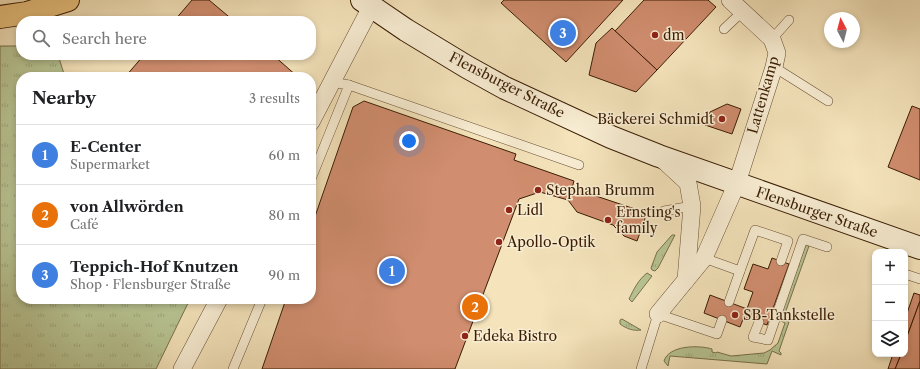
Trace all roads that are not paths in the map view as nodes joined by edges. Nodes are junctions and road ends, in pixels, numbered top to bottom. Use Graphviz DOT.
graph roads {
  1 [pos="68,0"];
  2 [pos="730,0"];
  3 [pos="367,3"];
  4 [pos="742,12"];
  5 [pos="0,17"];
  6 [pos="789,20"];
  7 [pos="724,29"];
  8 [pos="772,39"];
  9 [pos="774,67"];
  10 [pos="332,82"];
  11 [pos="349,85"];
  12 [pos="828,101"];
  13 [pos="316,112"];
  14 [pos="659,156"];
  15 [pos="579,165"];
  16 [pos="316,167"];
  17 [pos="737,183"];
  18 [pos="692,206"];
  19 [pos="664,211"];
  20 [pos="827,247"];
  21 [pos="920,248"];
  22 [pos="704,258"];
  23 [pos="781,261"];
  24 [pos="740,271"];
  25 [pos="908,275"];
  26 [pos="920,279"];
  27 [pos="686,280"];
  28 [pos="729,302"];
  29 [pos="216,304"];
  30 [pos="260,304"];
  31 [pos="658,314"];
  32 [pos="722,320"];
  33 [pos="759,322"];
  34 [pos="182,369"];
  35 [pos="233,369"];
  36 [pos="641,369"];
  1 -- 5 [label="main road"];
  2 -- 4 [label="street, Lattenkamp"];
  3 -- 10 [label="street"];
  3 -- 14 [label="street, Flensburger Straße"];
  4 -- 7 [label="lane"];
  4 -- 8 [label="street, Lattenkamp"];
  6 -- 8 [label="lane"];
  8 -- 9 [label="street, Lattenkamp"];
  9 -- 12 [label="lane"];
  9 -- 17 [label="street, Lattenkamp"];
  10 -- 11 [label="lane"];
  10 -- 13 [label="street"];
  11 -- 15 [label="lane"];
  11 -- 16 [label="lane"];
  14 -- 17 [label="street, Flensburger Straße"];
  14 -- 18 [label="street, Flensburger Straße"];
  17 -- 21 [label="street, Flensburger Straße"];
  17 -- 22 [label="street"];
  18 -- 19 [label="lane"];
  18 -- 27 [label="street, Flensburger Straße"];
  20 -- 33 [label="lane"];
  22 -- 24 [label="lane"];
  22 -- 27 [label="street"];
  23 -- 24 [label="lane"];
  24 -- 28 [label="lane"];
  25 -- 26 [label="lane"];
  27 -- 31 [label="street"];
  29 -- 34 [label="street"];
  30 -- 35 [label="lane"];
  31 -- 32 [label="lane"];
  31 -- 36 [label="lane"];
}
